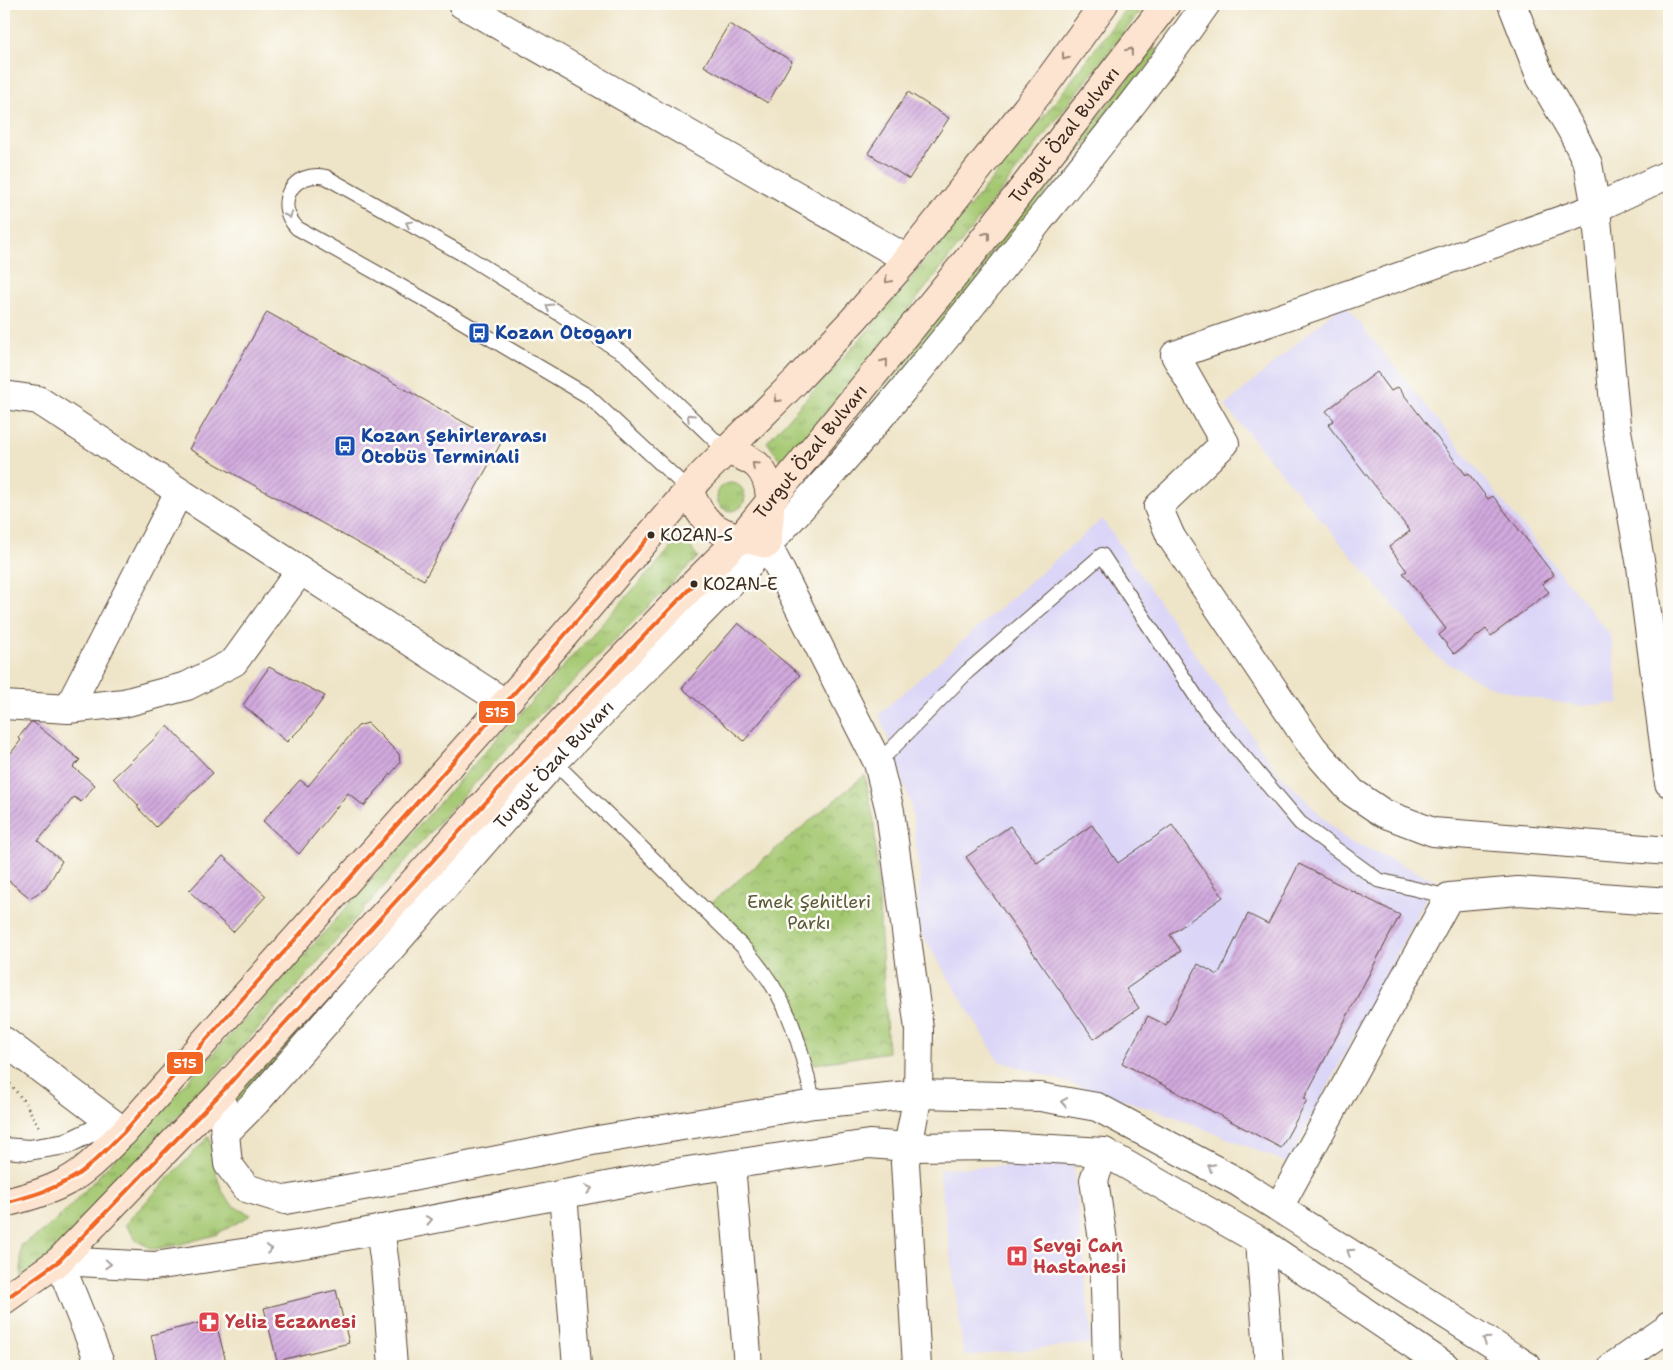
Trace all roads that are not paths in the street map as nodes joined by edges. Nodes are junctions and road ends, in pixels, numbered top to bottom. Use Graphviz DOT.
graph roads {
  1 [pos="462,4"];
  2 [pos="1104,4"];
  3 [pos="1166,4"];
  4 [pos="1206,4"];
  5 [pos="1512,4"];
  6 [pos="1669,174"];
  7 [pos="1596,208"];
  8 [pos="907,259"];
  9 [pos="4,395"];
  10 [pos="725,450"];
  11 [pos="689,490"];
  12 [pos="179,492"];
  13 [pos="770,504"];
  14 [pos="741,537"];
  15 [pos="767,544"];
  16 [pos="300,571"];
  17 [pos="505,703"];
  18 [pos="4,705"];
  19 [pos="68,708"];
  20 [pos="554,762"];
  21 [pos="878,763"];
  22 [pos="1669,783"];
  23 [pos="1669,851"];
  24 [pos="1449,897"];
  25 [pos="1669,902"];
  26 [pos="4,1041"];
  27 [pos="221,1093"];
  28 [pos="918,1094"];
  29 [pos="814,1104"];
  30 [pos="117,1127"];
  31 [pos="225,1133"];
  32 [pos="909,1147"];
  33 [pos="4,1148"];
  34 [pos="1104,1152"];
  35 [pos="731,1165"];
  36 [pos="563,1194"];
  37 [pos="4,1203"];
  38 [pos="1279,1207"];
  39 [pos="380,1229"];
  40 [pos="1260,1241"];
  41 [pos="59,1261"];
  42 [pos="4,1300"];
  43 [pos="1669,1325"];
  44 [pos="101,1366"];
  45 [pos="393,1366"];
  46 [pos="577,1366"];
  47 [pos="748,1366"];
  48 [pos="917,1366"];
  49 [pos="1107,1366"];
  50 [pos="1269,1366"];
  51 [pos="1445,1366"];
  52 [pos="1528,1366"];
  53 [pos="1613,1366"];
  1 -- 8 [label="street"];
  2 -- 8 [label="main road, one-way"];
  13 -- 3 [label="main road, Turgut Özal Bulvarı, one-way"];
  4 -- 15 [label="street, Turgut Özal Bulvarı"];
  5 -- 7 [label="street"];
  6 -- 7 [label="street"];
  7 -- 22 [label="street"];
  7 -- 23 [label="street"];
  8 -- 10 [label="main road, one-way"];
  9 -- 12 [label="street"];
  10 -- 11 [label="main road"];
  10 -- 11 [label="lane, one-way"];
  13 -- 10 [label="main road, one-way"];
  11 -- 14 [label="main road"];
  11 -- 17 [label="main road"];
  12 -- 16 [label="street"];
  12 -- 19 [label="street"];
  13 -- 14 [label="main road, Turgut Özal Bulvarı"];
  13 -- 15 [label="main road"];
  14 -- 15 [label="main road"];
  14 -- 27 [label="main road, Turgut Özal Bulvarı"];
  15 -- 20 [label="street, Turgut Özal Bulvarı"];
  15 -- 21 [label="street"];
  16 -- 17 [label="street"];
  16 -- 19 [label="street"];
  17 -- 30 [label="main road"];
  18 -- 19 [label="street"];
  20 -- 29 [label="lane"];
  20 -- 31 [label="street, Turgut Özal Bulvarı"];
  21 -- 24 [label="lane"];
  21 -- 28 [label="street"];
  24 -- 25 [label="street"];
  24 -- 38 [label="street"];
  26 -- 30 [label="street"];
  27 -- 31 [label="street"];
  27 -- 41 [label="main road, Turgut Özal Bulvarı"];
  28 -- 29 [label="street"];
  28 -- 32 [label="street"];
  38 -- 28 [label="street, one-way"];
  29 -- 31 [label="street"];
  30 -- 33 [label="street"];
  30 -- 37 [label="main road"];
  32 -- 34 [label="street"];
  32 -- 35 [label="street"];
  32 -- 48 [label="street"];
  34 -- 40 [label="street"];
  34 -- 49 [label="street"];
  36 -- 35 [label="street, one-way"];
  35 -- 47 [label="street"];
  39 -- 36 [label="street, one-way"];
  36 -- 46 [label="street"];
  52 -- 38 [label="street, one-way"];
  41 -- 39 [label="street, one-way"];
  39 -- 45 [label="street"];
  40 -- 50 [label="street"];
  40 -- 51 [label="street"];
  41 -- 42 [label="main road, Turgut Özal Bulvarı"];
  41 -- 44 [label="street"];
  43 -- 53 [label="street"];
}
